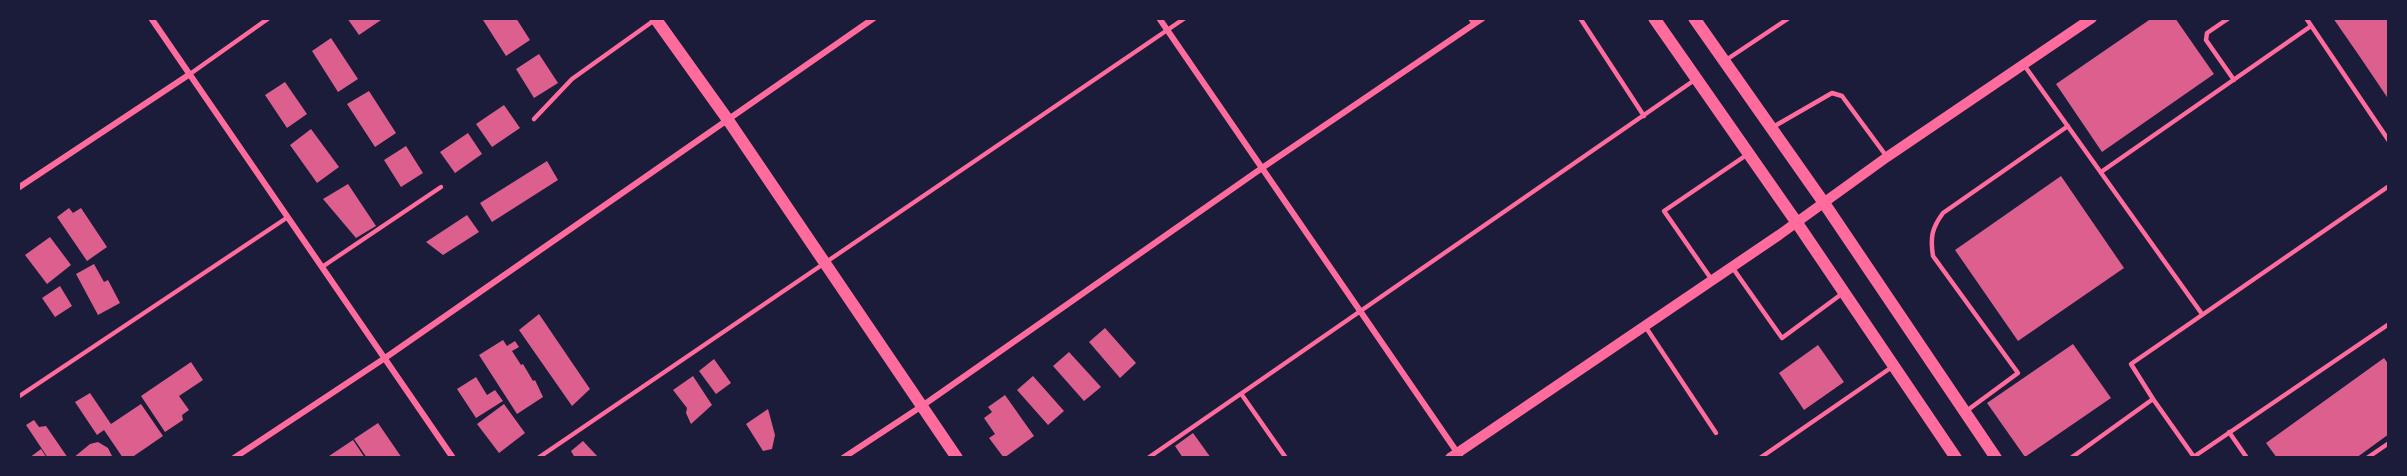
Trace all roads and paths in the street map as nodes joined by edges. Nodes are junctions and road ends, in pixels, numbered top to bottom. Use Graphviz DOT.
graph roads {
  1 [pos="151,18"];
  2 [pos="269,18"];
  3 [pos="874,18"];
  4 [pos="1159,18"];
  5 [pos="1185,18"];
  6 [pos="1483,18"];
  7 [pos="1580,18"];
  8 [pos="1654,18"];
  9 [pos="1694,18"];
  10 [pos="1789,18"];
  11 [pos="2092,18"];
  12 [pos="2229,18"];
  13 [pos="2306,18"];
  14 [pos="655,19"];
  15 [pos="1472,21"];
  16 [pos="2311,26"];
  17 [pos="1167,30"];
  18 [pos="1724,61"];
  19 [pos="2024,64"];
  20 [pos="190,74"];
  21 [pos="1697,79"];
  22 [pos="2234,80"];
  23 [pos="1644,116"];
  24 [pos="534,119"];
  25 [pos="728,120"];
  26 [pos="2068,126"];
  27 [pos="1771,128"];
  28 [pos="2389,141"];
  29 [pos="1748,154"];
  30 [pos="1887,157"];
  31 [pos="1262,168"];
  32 [pos="2101,172"];
  33 [pos="2389,186"];
  34 [pos="441,187"];
  35 [pos="18,188"];
  36 [pos="1824,203"];
  37 [pos="288,217"];
  38 [pos="1797,223"];
  39 [pos="824,263"];
  40 [pos="322,267"];
  41 [pos="1732,267"];
  42 [pos="1712,280"];
  43 [pos="1844,293"];
  44 [pos="1361,312"];
  45 [pos="2202,314"];
  46 [pos="2389,324"];
  47 [pos="1645,326"];
  48 [pos="385,358"];
  49 [pos="1894,365"];
  50 [pos="1242,394"];
  51 [pos="18,397"];
  52 [pos="2153,399"];
  53 [pos="922,406"];
  54 [pos="1964,412"];
  55 [pos="2229,432"];
  56 [pos="1716,433"];
  57 [pos="2389,443"];
  58 [pos="1456,456"];
  59 [pos="2193,457"];
  60 [pos="234,458"];
  61 [pos="453,458"];
  62 [pos="538,458"];
  63 [pos="843,458"];
  64 [pos="957,458"];
  65 [pos="1148,458"];
  66 [pos="1286,458"];
  67 [pos="1761,458"];
  68 [pos="1956,458"];
  69 [pos="1996,458"];
  70 [pos="2071,458"];
  71 [pos="2247,458"];
  72 [pos="2367,458"];
  1 -- 20 [label="street"];
  2 -- 20 [label="lane"];
  3 -- 25 [label="street"];
  4 -- 17 [label="street"];
  5 -- 17 [label="lane"];
  6 -- 15 [label="street"];
  7 -- 23 [label="lane"];
  8 -- 21 [label="main road"];
  9 -- 18 [label="main road"];
  10 -- 18 [label="lane"];
  11 -- 19 [label="street"];
  12 -- 22 [label="lane"];
  13 -- 16 [label="lane"];
  14 -- 24 [label="lane"];
  14 -- 25 [label="main road"];
  15 -- 31 [label="street"];
  16 -- 22 [label="lane"];
  16 -- 28 [label="lane"];
  17 -- 31 [label="street"];
  17 -- 39 [label="lane"];
  18 -- 27 [label="main road"];
  19 -- 26 [label="lane"];
  19 -- 30 [label="street"];
  20 -- 35 [label="street"];
  20 -- 37 [label="street"];
  21 -- 23 [label="lane"];
  21 -- 29 [label="main road"];
  22 -- 32 [label="lane"];
  23 -- 44 [label="lane"];
  25 -- 39 [label="main road"];
  25 -- 48 [label="street"];
  26 -- 32 [label="lane"];
  26 -- 54 [label="lane"];
  27 -- 30 [label="lane"];
  27 -- 36 [label="main road"];
  29 -- 38 [label="main road"];
  29 -- 42 [label="lane"];
  30 -- 36 [label="street"];
  31 -- 44 [label="street"];
  31 -- 53 [label="street"];
  32 -- 45 [label="lane"];
  33 -- 45 [label="lane"];
  34 -- 40 [label="lane"];
  36 -- 38 [label="street"];
  36 -- 54 [label="main road"];
  37 -- 40 [label="street"];
  37 -- 51 [label="lane"];
  38 -- 41 [label="street"];
  38 -- 43 [label="main road"];
  39 -- 53 [label="main road"];
  39 -- 62 [label="lane"];
  40 -- 48 [label="street"];
  41 -- 42 [label="street"];
  41 -- 43 [label="lane"];
  42 -- 47 [label="street"];
  43 -- 49 [label="main road"];
  44 -- 50 [label="lane"];
  44 -- 58 [label="street"];
  45 -- 52 [label="lane"];
  46 -- 55 [label="lane"];
  47 -- 56 [label="lane"];
  47 -- 58 [label="street"];
  48 -- 60 [label="street"];
  48 -- 61 [label="street"];
  49 -- 67 [label="lane"];
  49 -- 68 [label="main road"];
  50 -- 65 [label="lane"];
  50 -- 66 [label="lane"];
  52 -- 59 [label="lane"];
  52 -- 70 [label="lane"];
  53 -- 63 [label="street"];
  53 -- 64 [label="main road"];
  54 -- 69 [label="main road"];
  55 -- 59 [label="lane"];
  55 -- 71 [label="lane"];
  57 -- 72 [label="lane"];
}
